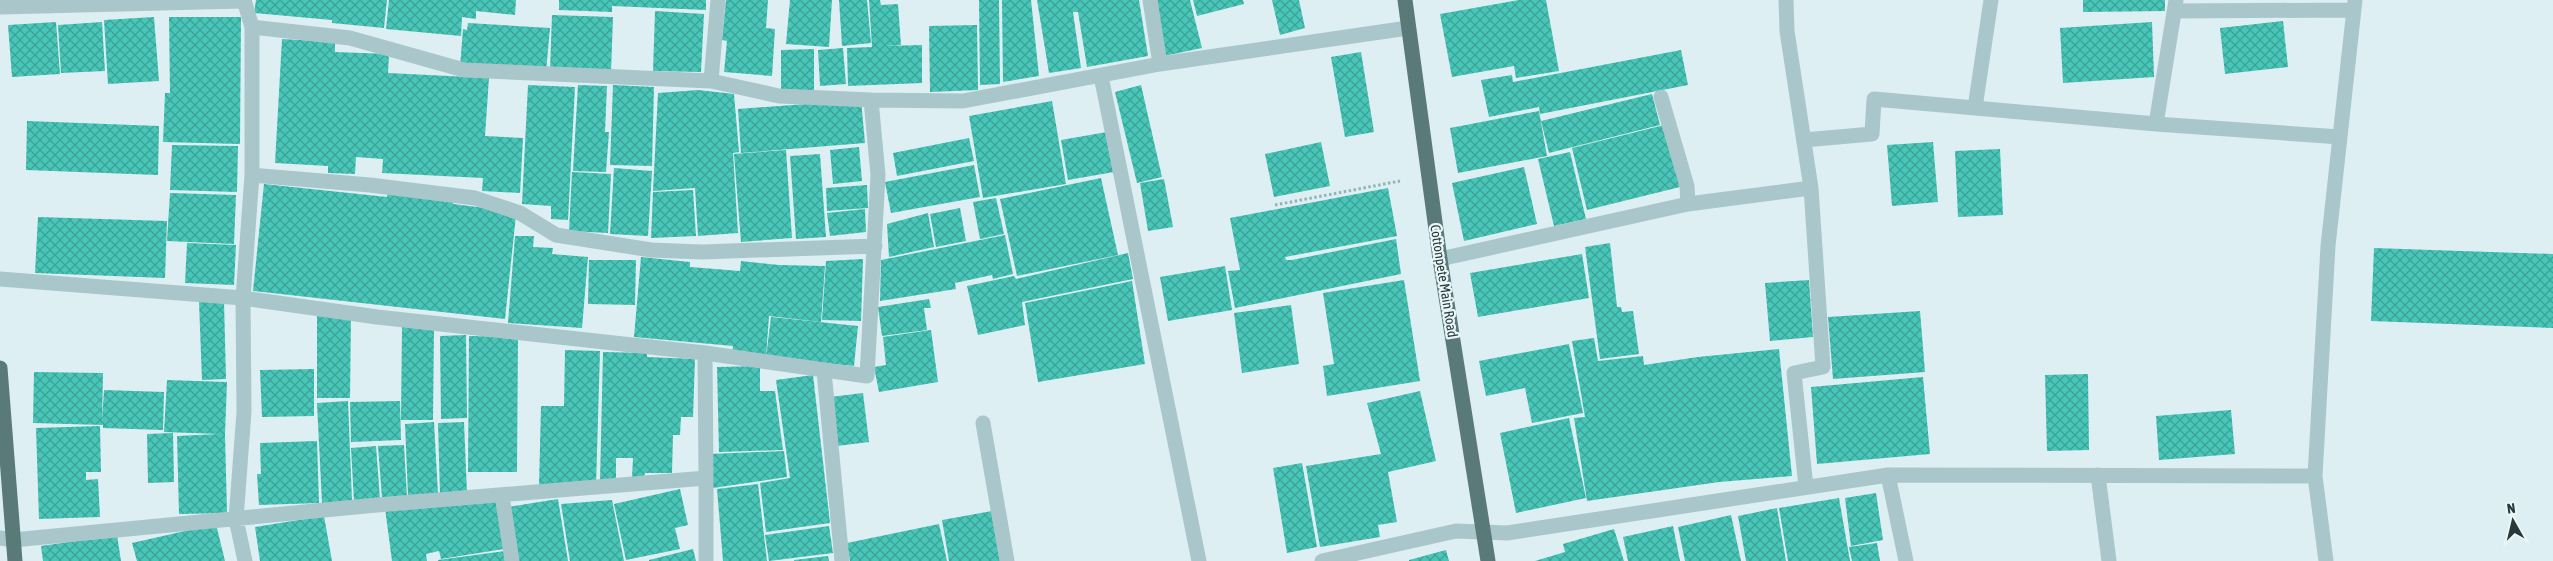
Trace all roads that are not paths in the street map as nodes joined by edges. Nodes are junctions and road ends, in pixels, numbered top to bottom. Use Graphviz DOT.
graph roads {
  1 [pos="718,0"];
  2 [pos="1150,0"];
  3 [pos="1405,0"];
  4 [pos="1786,0"];
  5 [pos="1991,0"];
  6 [pos="244,1"];
  7 [pos="2354,5"];
  8 [pos="0,6"];
  9 [pos="2175,6"];
  10 [pos="252,27"];
  11 [pos="1408,28"];
  12 [pos="1160,64"];
  13 [pos="1101,76"];
  14 [pos="711,81"];
  15 [pos="1661,97"];
  16 [pos="871,100"];
  17 [pos="1975,108"];
  18 [pos="2156,124"];
  19 [pos="2340,136"];
  20 [pos="1804,140"];
  21 [pos="252,175"];
  22 [pos="1810,188"];
  23 [pos="1688,204"];
  24 [pos="875,246"];
  25 [pos="1440,259"];
  26 [pos="0,279"];
  27 [pos="244,298"];
  28 [pos="705,353"];
  29 [pos="0,368"];
  30 [pos="824,371"];
  31 [pos="983,423"];
  32 [pos="1888,475"];
  33 [pos="2098,475"];
  34 [pos="2315,476"];
  35 [pos="706,478"];
  36 [pos="1806,488"];
  37 [pos="502,495"];
  38 [pos="236,519"];
  39 [pos="1483,532"];
  40 [pos="6,539"];
  41 [pos="15,561"];
  42 [pos="245,561"];
  43 [pos="512,561"];
  44 [pos="706,561"];
  45 [pos="842,561"];
  46 [pos="1006,561"];
  47 [pos="1199,561"];
  48 [pos="1322,561"];
  49 [pos="1488,561"];
  50 [pos="1906,561"];
  51 [pos="2109,561"];
  52 [pos="2326,561"];
  1 -- 14 [label="street"];
  2 -- 12 [label="street"];
  3 -- 11 [label="main road, Cottonpete Main Road"];
  4 -- 20 [label="street"];
  5 -- 17 [label="street"];
  6 -- 8 [label="street"];
  6 -- 10 [label="street"];
  7 -- 9 [label="street"];
  7 -- 19 [label="street"];
  9 -- 18 [label="street"];
  10 -- 14 [label="street"];
  10 -- 21 [label="street"];
  11 -- 12 [label="street"];
  11 -- 25 [label="main road, Cottonpete Main Road"];
  12 -- 13 [label="street"];
  13 -- 16 [label="street"];
  13 -- 47 [label="street"];
  14 -- 16 [label="street"];
  15 -- 23 [label="street"];
  16 -- 24 [label="street"];
  17 -- 18 [label="street"];
  17 -- 20 [label="street"];
  18 -- 19 [label="street"];
  19 -- 34 [label="street"];
  20 -- 22 [label="street"];
  21 -- 24 [label="street"];
  21 -- 27 [label="street"];
  22 -- 23 [label="street"];
  22 -- 36 [label="street"];
  23 -- 25 [label="street"];
  24 -- 30 [label="street"];
  25 -- 39 [label="main road, Cottonpete Main Road"];
  26 -- 27 [label="street"];
  27 -- 28 [label="street"];
  27 -- 38 [label="street"];
  28 -- 30 [label="street"];
  28 -- 35 [label="street"];
  29 -- 40 [label="main road"];
  30 -- 45 [label="street"];
  31 -- 46 [label="street"];
  32 -- 33 [label="street"];
  32 -- 36 [label="street"];
  32 -- 50 [label="street"];
  33 -- 34 [label="street"];
  33 -- 51 [label="street"];
  34 -- 52 [label="street"];
  35 -- 37 [label="street"];
  35 -- 44 [label="street"];
  36 -- 39 [label="street"];
  37 -- 38 [label="street"];
  37 -- 43 [label="street"];
  38 -- 40 [label="street"];
  38 -- 42 [label="street"];
  39 -- 48 [label="street"];
  39 -- 49 [label="main road, Cottonpete Main Road"];
  40 -- 41 [label="main road"];
}
